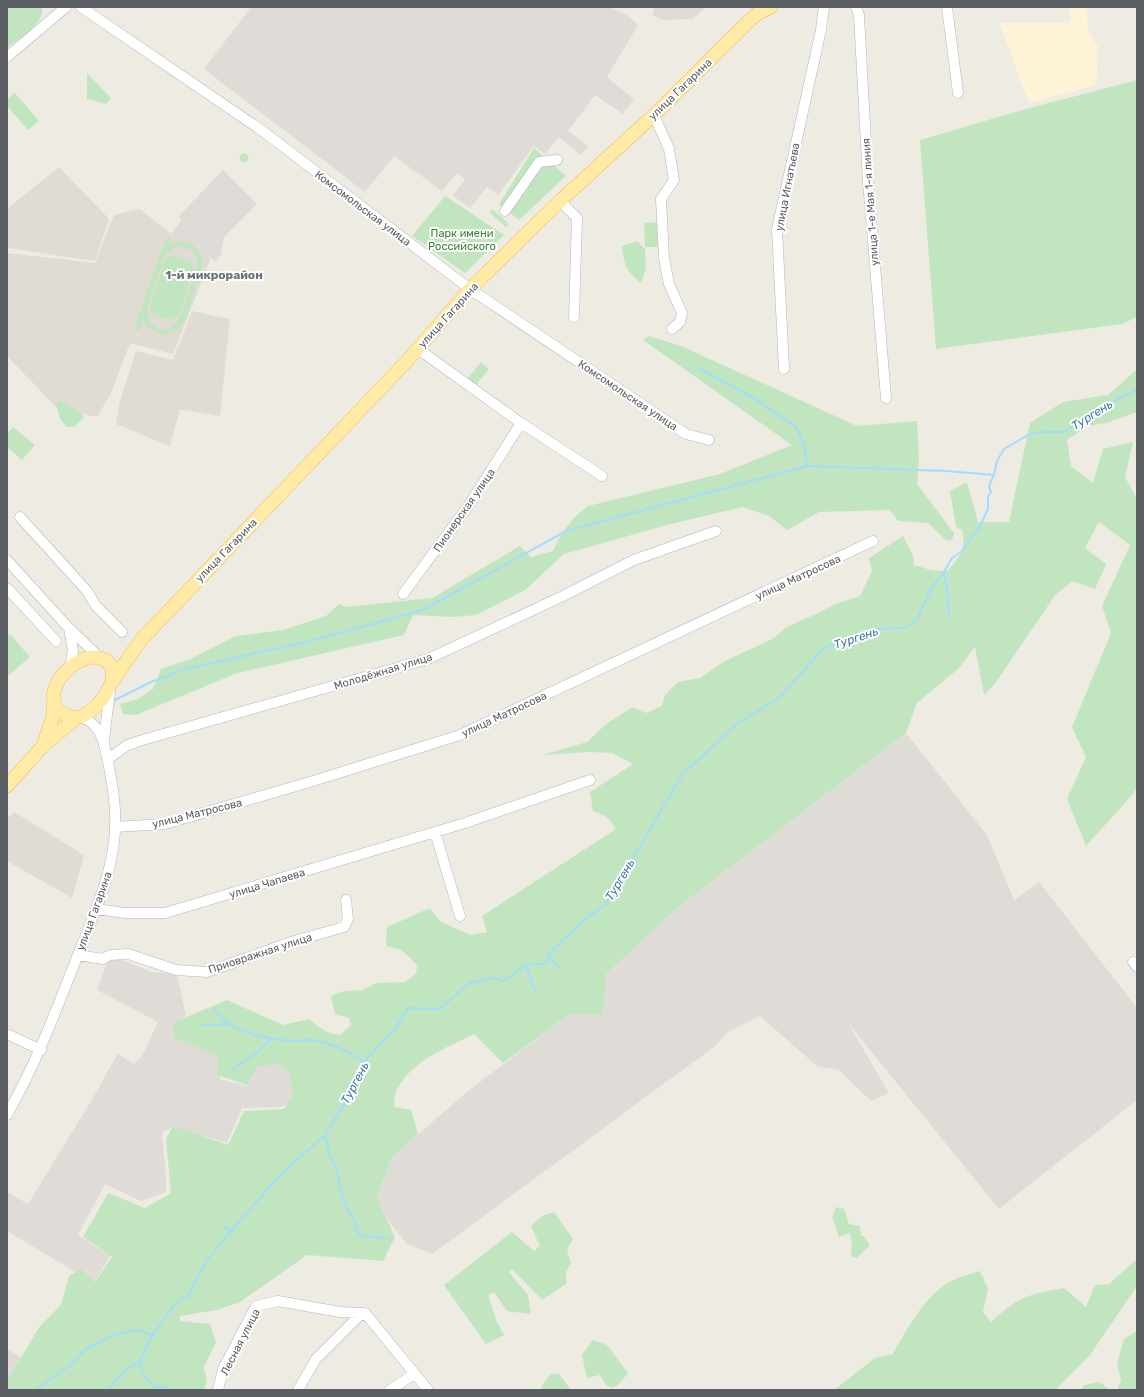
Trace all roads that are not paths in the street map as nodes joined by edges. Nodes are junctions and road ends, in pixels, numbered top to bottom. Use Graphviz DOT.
graph roads {
  1 [pos="66,7"];
  2 [pos="81,7"];
  3 [pos="771,7"];
  4 [pos="824,7"];
  5 [pos="856,7"];
  6 [pos="947,7"];
  7 [pos="7,56"];
  8 [pos="958,93"];
  9 [pos="654,115"];
  10 [pos="557,160"];
  11 [pos="560,201"];
  12 [pos="505,211"];
  13 [pos="470,289"];
  14 [pos="574,317"];
  15 [pos="672,329"];
  16 [pos="418,349"];
  17 [pos="784,369"];
  18 [pos="886,398"];
  19 [pos="521,423"];
  20 [pos="709,440"];
  21 [pos="602,476"];
  22 [pos="20,517"];
  23 [pos="716,531"];
  24 [pos="873,541"];
  25 [pos="7,560"];
  26 [pos="7,588"];
  27 [pos="403,594"];
  28 [pos="69,628"];
  29 [pos="122,632"];
  30 [pos="141,640"];
  31 [pos="56,641"];
  32 [pos="102,658"];
  33 [pos="70,667"];
  34 [pos="111,685"];
  35 [pos="54,698"];
  36 [pos="78,717"];
  37 [pos="104,742"];
  38 [pos="42,747"];
  39 [pos="108,759"];
  40 [pos="590,780"];
  41 [pos="7,786"];
  42 [pos="116,827"];
  43 [pos="435,832"];
  44 [pos="346,900"];
  45 [pos="96,909"];
  46 [pos="460,916"];
  47 [pos="78,955"];
  48 [pos="7,1034"];
  49 [pos="41,1050"];
  50 [pos="7,1114"];
  51 [pos="365,1313"];
  52 [pos="414,1374"];
  53 [pos="218,1390"];
  54 [pos="298,1390"];
  55 [pos="390,1390"];
  56 [pos="428,1390"];
  1 -- 7 [label="street"];
  2 -- 13 [label="street, Комсомольская улица"];
  3 -- 9 [label="main road, улица Гагарина"];
  4 -- 17 [label="street, улица Игнатьева"];
  5 -- 18 [label="street, улица 1-е Мая 1-я линия"];
  6 -- 8 [label="street"];
  9 -- 11 [label="main road, улица Гагарина"];
  9 -- 15 [label="street"];
  10 -- 12 [label="street"];
  11 -- 13 [label="main road, улица Гагарина"];
  11 -- 14 [label="street"];
  13 -- 16 [label="main road, улица Гагарина"];
  13 -- 20 [label="street, Комсомольская улица"];
  16 -- 19 [label="street"];
  16 -- 30 [label="main road, улица Гагарина"];
  19 -- 21 [label="street"];
  19 -- 27 [label="street, Пионерская улица"];
  22 -- 29 [label="street"];
  23 -- 39 [label="street, Молодёжная улица"];
  24 -- 42 [label="street, улица Матросова"];
  25 -- 28 [label="street"];
  26 -- 31 [label="street"];
  28 -- 32 [label="street"];
  28 -- 33 [label="street"];
  30 -- 32 [label="main road, улица Гагарина"];
  30 -- 34 [label="main road, улица Гагарина"];
  32 -- 33 [label="main road"];
  32 -- 34 [label="main road"];
  33 -- 35 [label="main road"];
  34 -- 36 [label="main road"];
  34 -- 37 [label="street, улица Гагарина"];
  35 -- 36 [label="main road"];
  35 -- 38 [label="main road"];
  36 -- 37 [label="street, улица Гагарина"];
  36 -- 38 [label="main road"];
  37 -- 39 [label="street, улица Гагарина"];
  38 -- 41 [label="main road"];
  39 -- 42 [label="street, улица Гагарина"];
  40 -- 43 [label="street, улица Чапаева"];
  42 -- 45 [label="street, улица Гагарина"];
  43 -- 45 [label="street, улица Чапаева"];
  43 -- 46 [label="street"];
  44 -- 47 [label="street, Приовражная улица"];
  45 -- 47 [label="street, улица Гагарина"];
  47 -- 49 [label="street, улица Гагарина"];
  48 -- 49 [label="street"];
  49 -- 50 [label="street, улица Гагарина"];
  51 -- 52 [label="street"];
  51 -- 53 [label="street, Лесная улица"];
  51 -- 54 [label="street"];
  52 -- 55 [label="street"];
  52 -- 56 [label="street"];
}
